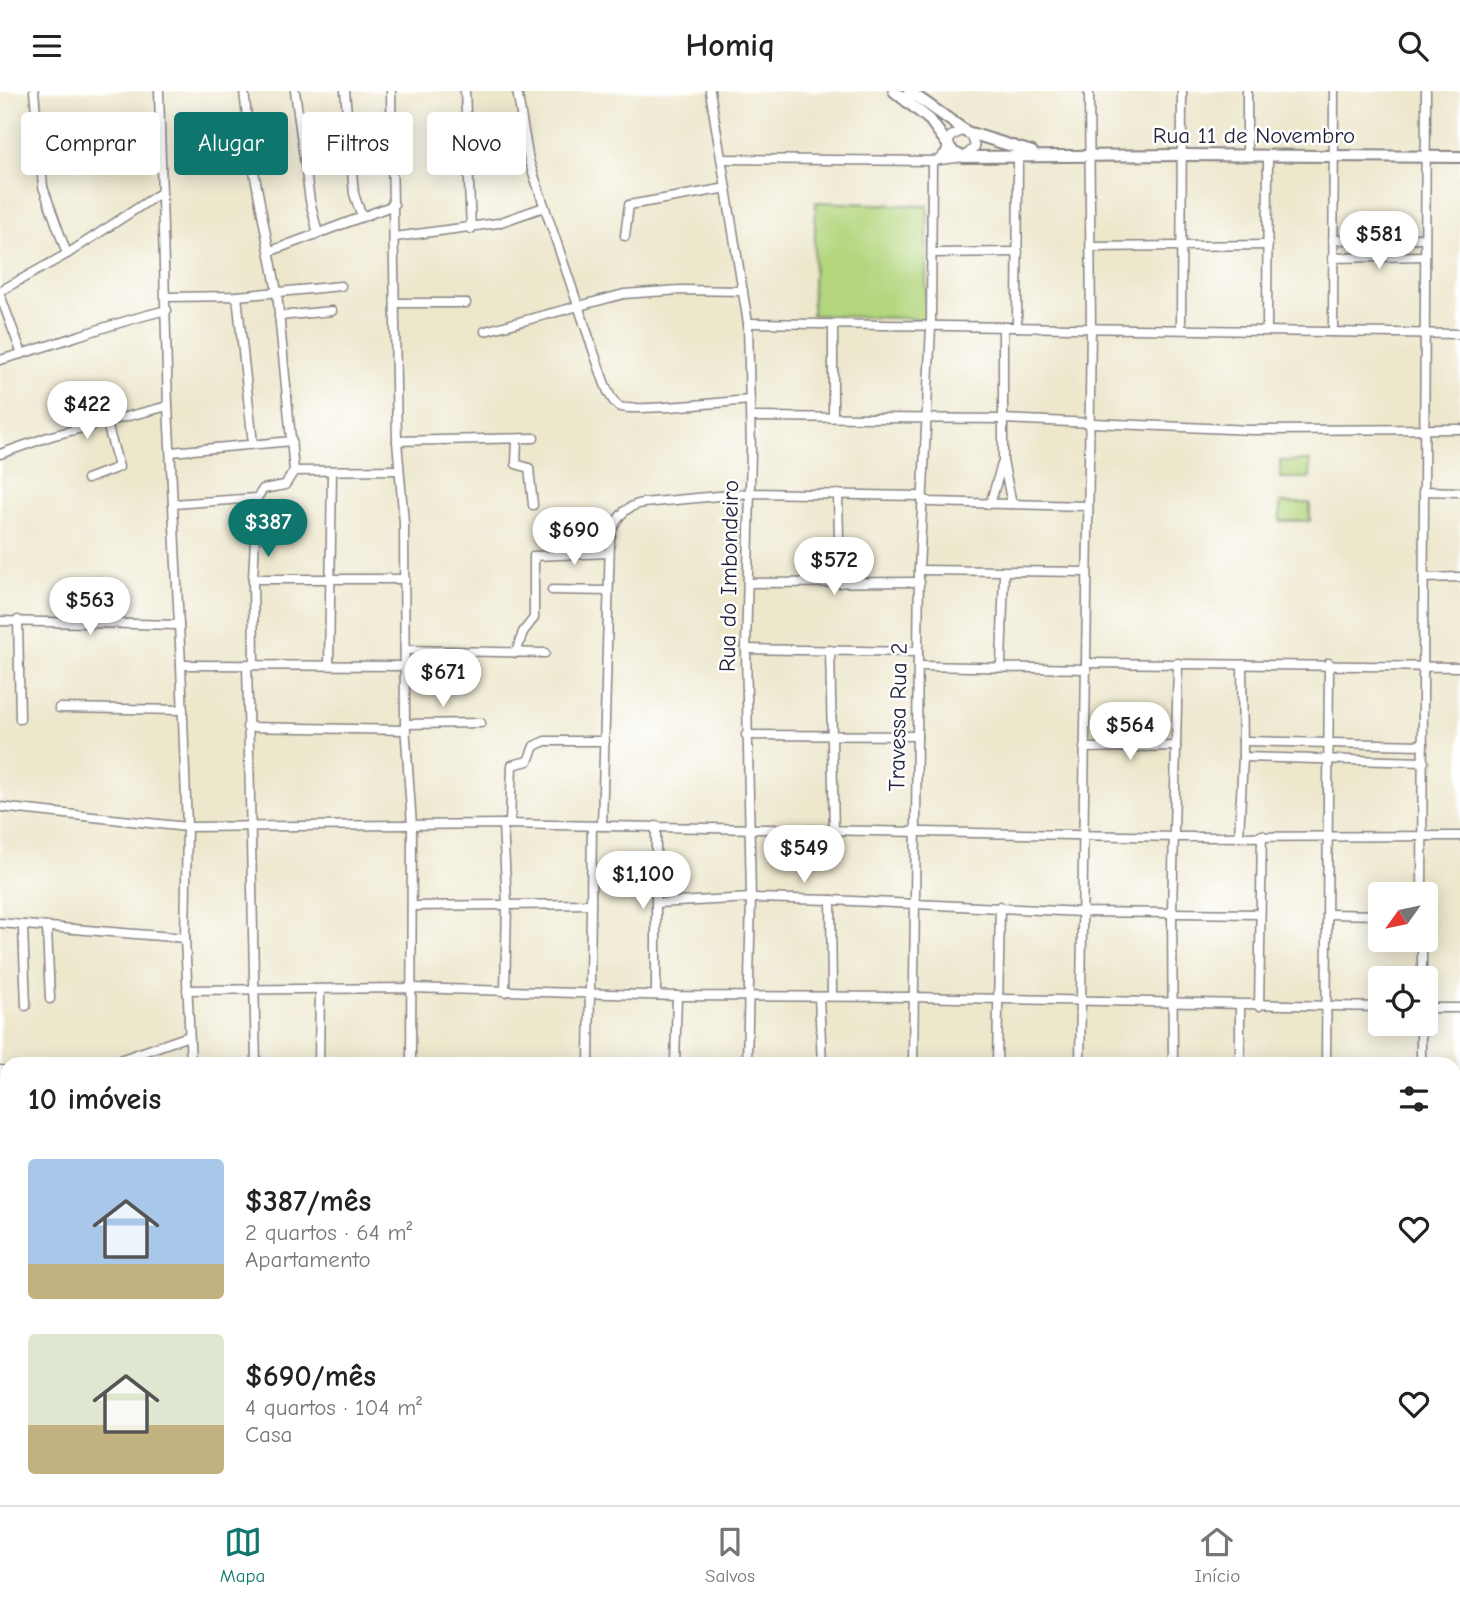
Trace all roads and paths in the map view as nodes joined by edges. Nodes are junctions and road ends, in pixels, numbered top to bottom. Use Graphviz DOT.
graph roads {
  1 [pos="34,91"];
  2 [pos="159,91"];
  3 [pos="244,91"];
  4 [pos="295,91"];
  5 [pos="345,91"];
  6 [pos="391,91"];
  7 [pos="465,91"];
  8 [pos="517,91"];
  9 [pos="710,91"];
  10 [pos="894,91"];
  11 [pos="909,91"];
  12 [pos="1089,91"];
  13 [pos="1182,91"];
  14 [pos="1247,91"];
  15 [pos="1334,91"];
  16 [pos="1426,91"];
  17 [pos="967,132"];
  18 [pos="948,143"];
  19 [pos="1091,155"];
  20 [pos="1183,155"];
  21 [pos="1247,155"];
  22 [pos="1268,155"];
  23 [pos="1048,156"];
  24 [pos="1334,156"];
  25 [pos="964,157"];
  26 [pos="1018,157"];
  27 [pos="1425,157"];
  28 [pos="1460,157"];
  29 [pos="723,159"];
  30 [pos="935,161"];
  31 [pos="727,188"];
  32 [pos="162,192"];
  33 [pos="394,205"];
  34 [pos="544,207"];
  35 [pos="362,217"];
  36 [pos="471,229"];
  37 [pos="318,234"];
  38 [pos="625,236"];
  39 [pos="395,237"];
  40 [pos="1424,238"];
  41 [pos="1333,240"];
  42 [pos="1268,245"];
  43 [pos="1182,246"];
  44 [pos="1092,247"];
  45 [pos="271,251"];
  46 [pos="1018,252"];
  47 [pos="932,253"];
  48 [pos="67,254"];
  49 [pos="1424,256"];
  50 [pos="1332,258"];
  51 [pos="341,286"];
  52 [pos="743,291"];
  53 [pos="277,292"];
  54 [pos="0,293"];
  55 [pos="237,296"];
  56 [pos="166,297"];
  57 [pos="395,303"];
  58 [pos="466,303"];
  59 [pos="579,306"];
  60 [pos="167,310"];
  61 [pos="332,311"];
  62 [pos="279,316"];
  63 [pos="748,323"];
  64 [pos="833,325"];
  65 [pos="931,327"];
  66 [pos="1003,327"];
  67 [pos="1017,327"];
  68 [pos="1091,329"];
  69 [pos="1181,329"];
  70 [pos="1267,330"];
  71 [pos="485,331"];
  72 [pos="1332,332"];
  73 [pos="1425,334"];
  74 [pos="1460,334"];
  75 [pos="22,355"];
  76 [pos="0,361"];
  77 [pos="750,400"];
  78 [pos="168,406"];
  79 [pos="833,416"];
  80 [pos="751,417"];
  81 [pos="926,418"];
  82 [pos="1002,419"];
  83 [pos="106,420"];
  84 [pos="1089,423"];
  85 [pos="1460,429"];
  86 [pos="1423,430"];
  87 [pos="534,438"];
  88 [pos="517,439"];
  89 [pos="292,441"];
  90 [pos="397,441"];
  91 [pos="253,444"];
  92 [pos="171,453"];
  93 [pos="0,454"];
  94 [pos="1003,461"];
  95 [pos="399,470"];
  96 [pos="294,471"];
  97 [pos="332,472"];
  98 [pos="87,479"];
  99 [pos="1423,491"];
  100 [pos="1460,492"];
  101 [pos="751,493"];
  102 [pos="838,494"];
  103 [pos="257,498"];
  104 [pos="924,499"];
  105 [pos="990,503"];
  106 [pos="173,504"];
  107 [pos="1012,504"];
  108 [pos="533,505"];
  109 [pos="1086,506"];
  110 [pos="609,553"];
  111 [pos="919,571"];
  112 [pos="1004,572"];
  113 [pos="1086,572"];
  114 [pos="332,577"];
  115 [pos="1460,577"];
  116 [pos="1424,578"];
  117 [pos="253,579"];
  118 [pos="405,579"];
  119 [pos="749,583"];
  120 [pos="840,583"];
  121 [pos="920,583"];
  122 [pos="552,590"];
  123 [pos="608,591"];
  124 [pos="19,620"];
  125 [pos="0,621"];
  126 [pos="179,625"];
  127 [pos="746,649"];
  128 [pos="405,650"];
  129 [pos="830,650"];
  130 [pos="918,652"];
  131 [pos="516,653"];
  132 [pos="545,653"];
  133 [pos="1178,663"];
  134 [pos="1329,663"];
  135 [pos="251,664"];
  136 [pos="181,665"];
  137 [pos="329,665"];
  138 [pos="1001,665"];
  139 [pos="1242,665"];
  140 [pos="918,666"];
  141 [pos="1086,666"];
  142 [pos="1423,666"];
  143 [pos="405,667"];
  144 [pos="1460,667"];
  145 [pos="60,708"];
  146 [pos="183,710"];
  147 [pos="20,719"];
  148 [pos="481,723"];
  149 [pos="247,727"];
  150 [pos="405,727"];
  151 [pos="831,734"];
  152 [pos="746,735"];
  153 [pos="917,736"];
  154 [pos="605,741"];
  155 [pos="1243,741"];
  156 [pos="1329,745"];
  157 [pos="1423,745"];
  158 [pos="1176,746"];
  159 [pos="1084,748"];
  160 [pos="1243,757"];
  161 [pos="1329,761"];
  162 [pos="1424,762"];
  163 [pos="0,807"];
  164 [pos="507,824"];
  165 [pos="412,826"];
  166 [pos="602,826"];
  167 [pos="656,826"];
  168 [pos="187,827"];
  169 [pos="592,827"];
  170 [pos="750,827"];
  171 [pos="252,828"];
  172 [pos="834,832"];
  173 [pos="916,833"];
  174 [pos="1084,835"];
  175 [pos="1239,835"];
  176 [pos="1262,835"];
  177 [pos="1424,836"];
  178 [pos="1460,836"];
  179 [pos="1175,837"];
  180 [pos="1329,837"];
  181 [pos="1422,882"];
  182 [pos="751,898"];
  183 [pos="831,900"];
  184 [pos="657,902"];
  185 [pos="591,904"];
  186 [pos="507,905"];
  187 [pos="913,905"];
  188 [pos="413,906"];
  189 [pos="1000,906"];
  190 [pos="1082,912"];
  191 [pos="1172,913"];
  192 [pos="1260,914"];
  193 [pos="1329,914"];
  194 [pos="1368,915"];
  195 [pos="0,923"];
  196 [pos="23,927"];
  197 [pos="47,929"];
  198 [pos="185,938"];
  199 [pos="412,988"];
  200 [pos="320,989"];
  201 [pos="187,990"];
  202 [pos="255,991"];
  203 [pos="505,992"];
  204 [pos="589,993"];
  205 [pos="656,995"];
  206 [pos="677,996"];
  207 [pos="832,996"];
  208 [pos="748,997"];
  209 [pos="819,997"];
  210 [pos="912,997"];
  211 [pos="50,999"];
  212 [pos="998,1000"];
  213 [pos="1081,1002"];
  214 [pos="1172,1004"];
  215 [pos="1240,1005"];
  216 [pos="26,1006"];
  217 [pos="1259,1006"];
  218 [pos="1326,1006"];
  219 [pos="1368,1007"];
  220 [pos="1438,1008"];
  221 [pos="1460,1008"];
  222 [pos="189,1036"];
  223 [pos="1421,1036"];
  224 [pos="128,1057"];
  225 [pos="190,1057"];
  226 [pos="256,1057"];
  227 [pos="318,1057"];
  228 [pos="411,1057"];
  229 [pos="589,1057"];
  230 [pos="675,1057"];
  231 [pos="747,1057"];
  232 [pos="821,1057"];
  233 [pos="913,1057"];
  234 [pos="997,1057"];
  235 [pos="1080,1057"];
  236 [pos="1173,1057"];
  237 [pos="1240,1057"];
  238 [pos="1326,1057"];
  239 [pos="1421,1057"];
  1 -- 48 [label="street"];
  2 -- 32 [label="street"];
  3 -- 45 [label="street"];
  4 -- 37 [label="street"];
  5 -- 35 [label="street"];
  6 -- 33 [label="street"];
  7 -- 36 [label="street"];
  8 -- 34 [label="street"];
  9 -- 29 [label="street, Rua do Imbondeiro"];
  10 -- 18 [label="main road"];
  11 -- 17 [label="main road, Rua 11 de Novembro"];
  12 -- 19 [label="street"];
  13 -- 20 [label="street"];
  14 -- 21 [label="street"];
  15 -- 24 [label="street"];
  16 -- 27 [label="street"];
  17 -- 18 [label="street"];
  17 -- 23 [label="main road, Rua 11 de Novembro"];
  17 -- 25 [label="street"];
  18 -- 25 [label="main road"];
  18 -- 30 [label="street"];
  19 -- 20 [label="main road, Rua 11 de Novembro"];
  19 -- 23 [label="main road, Rua 11 de Novembro"];
  19 -- 44 [label="street"];
  20 -- 21 [label="main road, Rua 11 de Novembro"];
  20 -- 43 [label="street"];
  21 -- 22 [label="main road, Rua 11 de Novembro"];
  22 -- 24 [label="main road, Rua 11 de Novembro"];
  22 -- 42 [label="street"];
  23 -- 26 [label="main road, Rua 11 de Novembro"];
  24 -- 27 [label="main road, Rua 11 de Novembro"];
  24 -- 41 [label="street"];
  25 -- 26 [label="main road, Rua 11 de Novembro"];
  25 -- 30 [label="street"];
  26 -- 46 [label="street"];
  27 -- 28 [label="main road, Rua 11 de Novembro"];
  27 -- 40 [label="street"];
  29 -- 30 [label="street"];
  29 -- 31 [label="street, Rua do Imbondeiro"];
  30 -- 47 [label="street, Travessa Rua 2"];
  31 -- 38 [label="street"];
  31 -- 52 [label="street, Rua do Imbondeiro"];
  32 -- 48 [label="street"];
  32 -- 56 [label="street"];
  33 -- 35 [label="street"];
  33 -- 39 [label="street"];
  34 -- 36 [label="street"];
  34 -- 59 [label="street"];
  35 -- 37 [label="street"];
  36 -- 39 [label="street"];
  37 -- 45 [label="street"];
  39 -- 57 [label="street"];
  40 -- 41 [label="street"];
  40 -- 49 [label="street"];
  41 -- 50 [label="street"];
  42 -- 43 [label="street"];
  42 -- 70 [label="street"];
  43 -- 44 [label="street"];
  43 -- 69 [label="street"];
  44 -- 68 [label="street"];
  45 -- 53 [label="street"];
  46 -- 47 [label="street"];
  46 -- 67 [label="street"];
  47 -- 65 [label="street, Travessa Rua 2"];
  48 -- 54 [label="street"];
  49 -- 50 [label="street"];
  49 -- 73 [label="street"];
  50 -- 72 [label="street"];
  51 -- 53 [label="street"];
  52 -- 59 [label="street"];
  52 -- 63 [label="street, Rua do Imbondeiro"];
  53 -- 55 [label="street"];
  53 -- 62 [label="street"];
  54 -- 75 [label="street"];
  55 -- 56 [label="street"];
  55 -- 91 [label="street"];
  56 -- 60 [label="street"];
  57 -- 58 [label="street"];
  57 -- 90 [label="street"];
  59 -- 71 [label="street"];
  59 -- 77 [label="street"];
  60 -- 75 [label="street"];
  60 -- 78 [label="street"];
  61 -- 62 [label="street"];
  62 -- 89 [label="street"];
  63 -- 64 [label="street"];
  63 -- 77 [label="street, Rua do Imbondeiro"];
  64 -- 65 [label="street"];
  64 -- 79 [label="street"];
  65 -- 66 [label="street"];
  65 -- 81 [label="street, Travessa Rua 2"];
  66 -- 67 [label="street"];
  66 -- 82 [label="street"];
  67 -- 68 [label="street"];
  68 -- 69 [label="street"];
  68 -- 84 [label="street"];
  69 -- 70 [label="street"];
  70 -- 72 [label="street"];
  72 -- 73 [label="street"];
  73 -- 74 [label="street"];
  73 -- 86 [label="street"];
  75 -- 76 [label="street"];
  77 -- 80 [label="street, Rua do Imbondeiro"];
  78 -- 83 [label="street"];
  78 -- 92 [label="street"];
  79 -- 80 [label="street"];
  79 -- 81 [label="street"];
  80 -- 101 [label="street, Rua do Imbondeiro"];
  81 -- 82 [label="street"];
  81 -- 104 [label="street, Travessa Rua 2"];
  82 -- 84 [label="street"];
  82 -- 94 [label="street"];
  83 -- 93 [label="street"];
  83 -- 98 [label="street"];
  84 -- 86 [label="street"];
  84 -- 109 [label="street"];
  85 -- 86 [label="street"];
  86 -- 99 [label="street"];
  87 -- 88 [label="street"];
  88 -- 90 [label="street"];
  88 -- 108 [label="street"];
  89 -- 91 [label="street"];
  89 -- 96 [label="street"];
  90 -- 95 [label="street"];
  91 -- 92 [label="street"];
  92 -- 106 [label="street"];
  94 -- 105 [label="street"];
  94 -- 107 [label="street"];
  95 -- 97 [label="street"];
  95 -- 118 [label="street"];
  96 -- 97 [label="street"];
  96 -- 103 [label="street"];
  97 -- 114 [label="street"];
  99 -- 100 [label="street"];
  99 -- 116 [label="street"];
  101 -- 102 [label="street"];
  101 -- 110 [label="street"];
  101 -- 119 [label="street, Rua do Imbondeiro"];
  102 -- 104 [label="street"];
  102 -- 120 [label="street"];
  103 -- 106 [label="street"];
  103 -- 117 [label="street"];
  104 -- 105 [label="street"];
  104 -- 111 [label="street, Travessa Rua 2"];
  105 -- 107 [label="street"];
  106 -- 126 [label="street"];
  107 -- 109 [label="street"];
  109 -- 113 [label="street"];
  110 -- 123 [label="street"];
  110 -- 131 [label="street"];
  111 -- 112 [label="street"];
  111 -- 121 [label="street, Travessa Rua 2"];
  112 -- 113 [label="street"];
  112 -- 138 [label="street"];
  113 -- 141 [label="street"];
  114 -- 117 [label="street"];
  114 -- 118 [label="street"];
  114 -- 137 [label="street"];
  115 -- 116 [label="street"];
  116 -- 142 [label="street"];
  117 -- 135 [label="street"];
  118 -- 128 [label="street"];
  119 -- 120 [label="street"];
  119 -- 127 [label="street, Rua do Imbondeiro"];
  120 -- 121 [label="street"];
  121 -- 130 [label="street, Travessa Rua 2"];
  122 -- 123 [label="street"];
  123 -- 154 [label="street"];
  124 -- 125 [label="street"];
  124 -- 126 [label="street"];
  124 -- 147 [label="street"];
  126 -- 136 [label="street"];
  127 -- 129 [label="street"];
  127 -- 152 [label="street, Rua do Imbondeiro"];
  128 -- 131 [label="street"];
  128 -- 143 [label="street"];
  129 -- 130 [label="street"];
  129 -- 151 [label="street"];
  130 -- 140 [label="street, Travessa Rua 2"];
  131 -- 132 [label="street"];
  133 -- 139 [label="street"];
  133 -- 141 [label="street"];
  133 -- 158 [label="street"];
  134 -- 139 [label="street"];
  134 -- 142 [label="street"];
  134 -- 156 [label="street"];
  135 -- 136 [label="street"];
  135 -- 137 [label="street"];
  135 -- 149 [label="street"];
  136 -- 146 [label="street"];
  137 -- 143 [label="street"];
  138 -- 140 [label="street"];
  138 -- 141 [label="street"];
  139 -- 155 [label="street"];
  140 -- 153 [label="street, Travessa Rua 2"];
  141 -- 159 [label="street"];
  142 -- 144 [label="street"];
  142 -- 157 [label="street"];
  143 -- 150 [label="street"];
  145 -- 146 [label="street"];
  146 -- 168 [label="street"];
  148 -- 150 [label="street"];
  149 -- 150 [label="street"];
  149 -- 171 [label="street"];
  150 -- 165 [label="street"];
  151 -- 152 [label="street"];
  151 -- 153 [label="street"];
  151 -- 172 [label="street"];
  152 -- 170 [label="street, Rua do Imbondeiro"];
  153 -- 173 [label="street, Travessa Rua 2"];
  154 -- 164 [label="street"];
  154 -- 166 [label="street"];
  155 -- 156 [label="street"];
  155 -- 160 [label="street"];
  156 -- 157 [label="street"];
  156 -- 161 [label="street"];
  157 -- 162 [label="street"];
  158 -- 159 [label="street"];
  158 -- 179 [label="street"];
  159 -- 174 [label="street"];
  160 -- 161 [label="street"];
  160 -- 175 [label="street"];
  161 -- 162 [label="street"];
  161 -- 180 [label="street"];
  162 -- 177 [label="street"];
  163 -- 168 [label="street"];
  164 -- 165 [label="street"];
  164 -- 169 [label="street"];
  164 -- 186 [label="street"];
  165 -- 171 [label="street"];
  165 -- 188 [label="street"];
  166 -- 167 [label="street"];
  166 -- 169 [label="street"];
  167 -- 170 [label="street"];
  167 -- 184 [label="street"];
  168 -- 171 [label="street"];
  168 -- 198 [label="street"];
  169 -- 185 [label="street"];
  170 -- 172 [label="street"];
  170 -- 182 [label="street, Rua do Imbondeiro"];
  171 -- 202 [label="street"];
  172 -- 173 [label="street"];
  173 -- 174 [label="street"];
  173 -- 187 [label="street, Travessa Rua 2"];
  174 -- 179 [label="street"];
  174 -- 190 [label="street"];
  175 -- 176 [label="street"];
  175 -- 179 [label="street"];
  176 -- 180 [label="street"];
  176 -- 192 [label="street"];
  177 -- 178 [label="street"];
  177 -- 180 [label="street"];
  177 -- 181 [label="street"];
  179 -- 191 [label="street"];
  180 -- 193 [label="street"];
  182 -- 183 [label="street"];
  182 -- 184 [label="street"];
  182 -- 208 [label="street, Rua do Imbondeiro"];
  183 -- 187 [label="street"];
  183 -- 207 [label="street"];
  184 -- 205 [label="street"];
  185 -- 186 [label="street"];
  185 -- 204 [label="street"];
  186 -- 188 [label="street"];
  186 -- 203 [label="street"];
  187 -- 189 [label="street"];
  187 -- 210 [label="street, Travessa Rua 2"];
  188 -- 199 [label="street"];
  189 -- 190 [label="street"];
  189 -- 212 [label="street"];
  190 -- 191 [label="street"];
  190 -- 213 [label="street"];
  191 -- 192 [label="street"];
  191 -- 214 [label="street"];
  192 -- 217 [label="street"];
  193 -- 194 [label="street"];
  193 -- 218 [label="street"];
  195 -- 196 [label="street"];
  196 -- 197 [label="street"];
  196 -- 216 [label="street"];
  197 -- 198 [label="street"];
  197 -- 211 [label="street"];
  198 -- 201 [label="street"];
  199 -- 200 [label="street"];
  199 -- 203 [label="street"];
  199 -- 228 [label="street"];
  200 -- 202 [label="street"];
  200 -- 227 [label="street"];
  201 -- 202 [label="street"];
  201 -- 222 [label="street"];
  202 -- 226 [label="street"];
  203 -- 204 [label="street"];
  204 -- 205 [label="street"];
  204 -- 229 [label="street"];
  205 -- 206 [label="street"];
  206 -- 208 [label="street"];
  206 -- 230 [label="street"];
  207 -- 209 [label="street"];
  207 -- 210 [label="street"];
  208 -- 209 [label="street"];
  208 -- 231 [label="street, Rua do Imbondeiro"];
  209 -- 232 [label="street"];
  210 -- 212 [label="street"];
  210 -- 233 [label="street, Travessa Rua 2"];
  212 -- 213 [label="street"];
  212 -- 234 [label="street"];
  213 -- 214 [label="street"];
  213 -- 235 [label="street"];
  214 -- 215 [label="street"];
  214 -- 236 [label="street"];
  215 -- 217 [label="street"];
  215 -- 237 [label="street"];
  217 -- 218 [label="street"];
  218 -- 219 [label="street"];
  218 -- 238 [label="street"];
  220 -- 221 [label="street"];
  222 -- 224 [label="street"];
  222 -- 225 [label="street"];
  223 -- 239 [label="street"];
}
